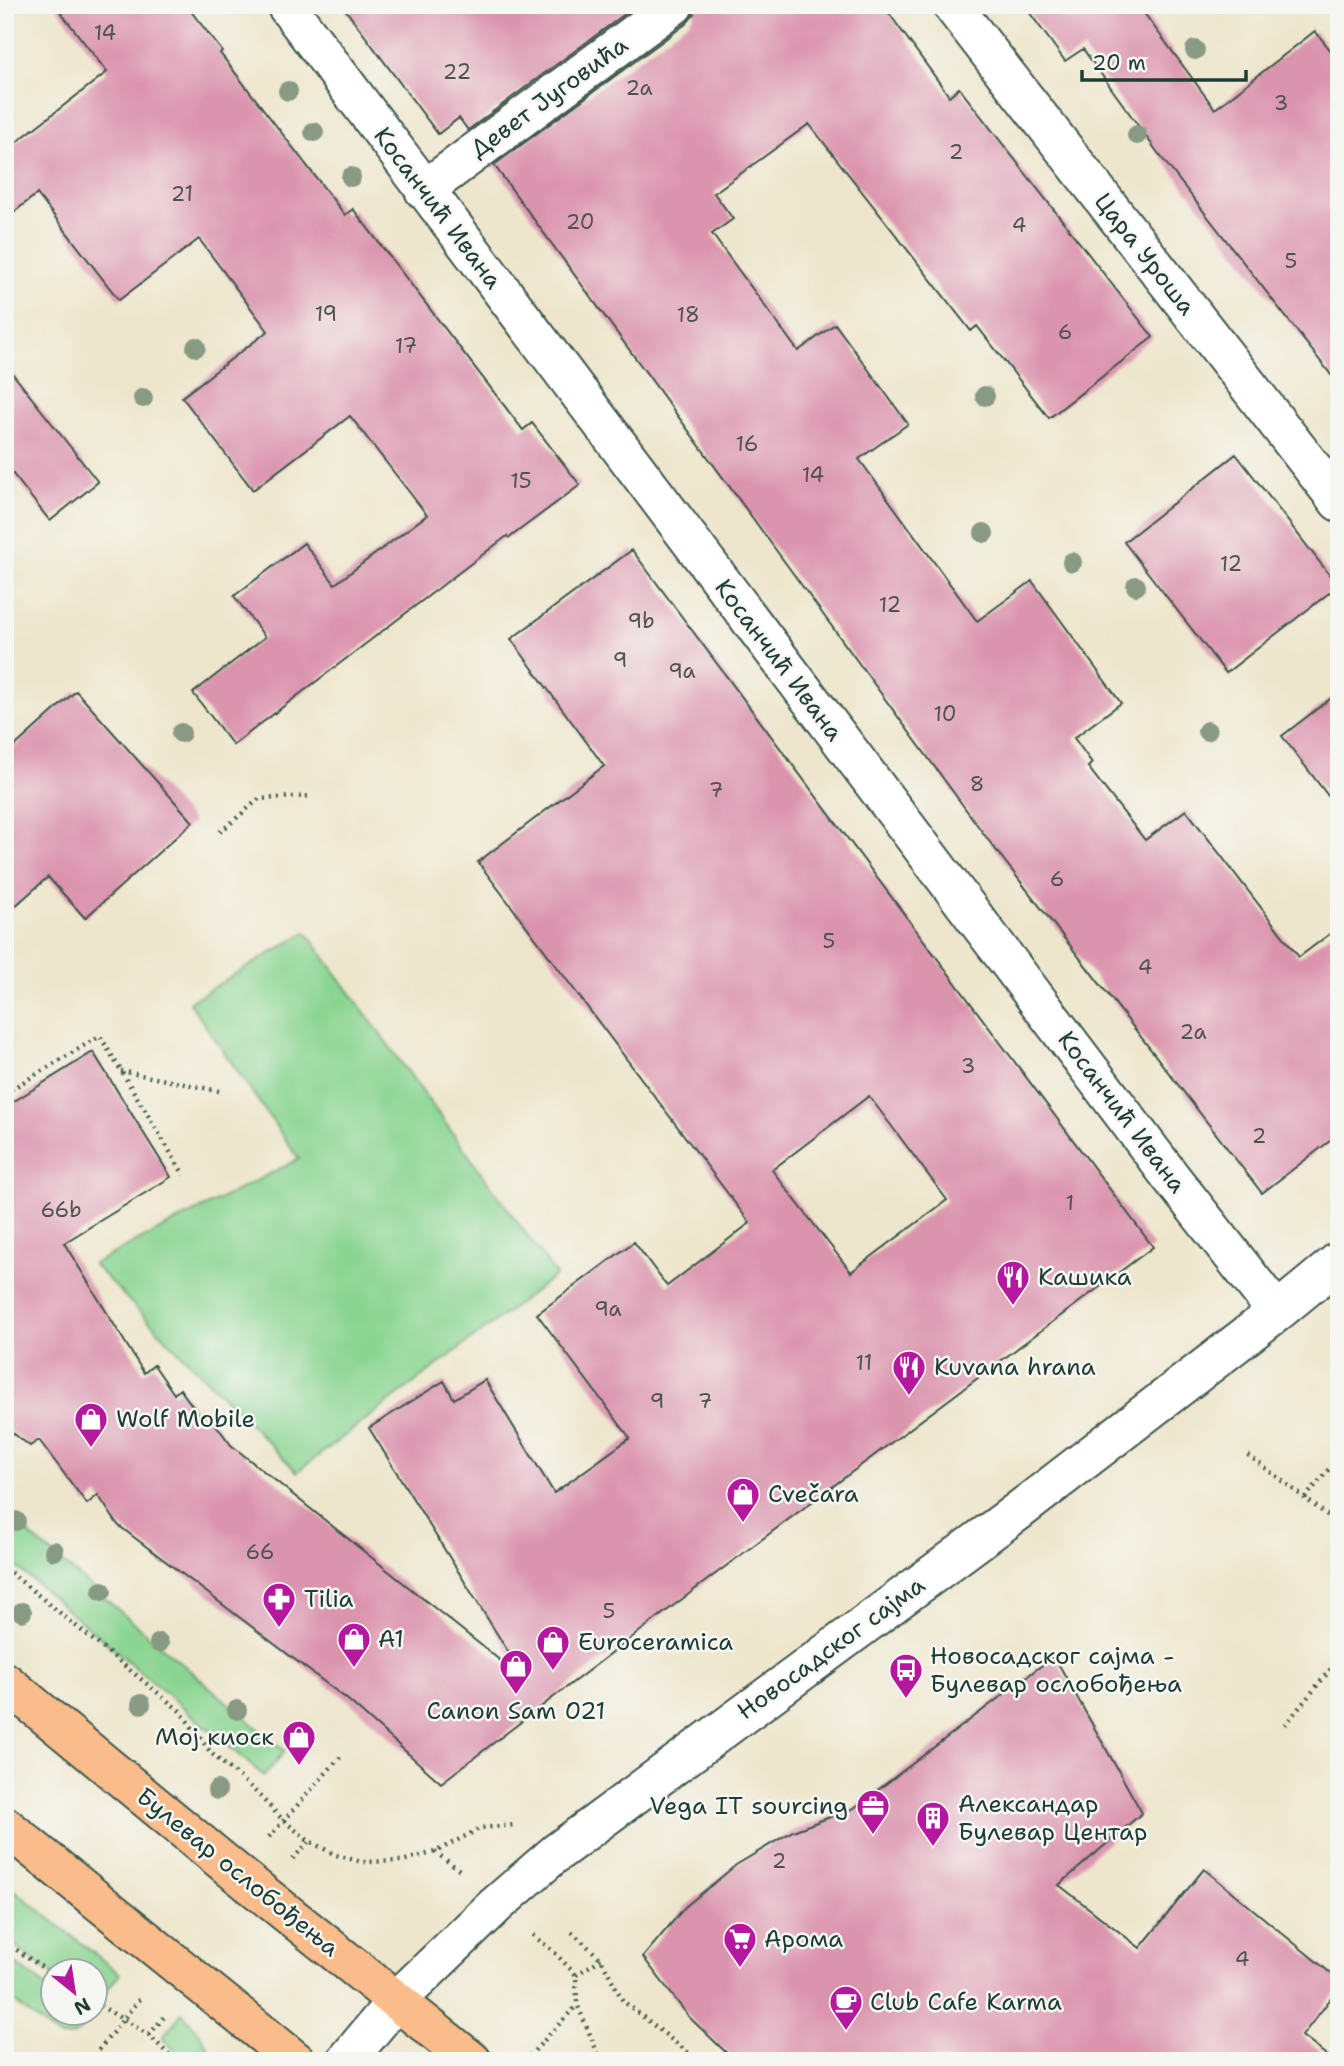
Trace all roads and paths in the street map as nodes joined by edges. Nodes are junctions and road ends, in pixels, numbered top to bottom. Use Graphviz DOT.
graph roads {
  1 [pos="286,5"];
  2 [pos="674,5"];
  3 [pos="952,5"];
  4 [pos="424,190"];
  5 [pos="1339,502"];
  6 [pos="312,796"];
  7 [pos="220,832"];
  8 [pos="121,1071"];
  9 [pos="219,1091"];
  10 [pos="5,1093"];
  11 [pos="184,1175"];
  12 [pos="1339,1261"];
  13 [pos="1277,1312"];
  14 [pos="1248,1455"];
  15 [pos="1339,1457"];
  16 [pos="1305,1498"];
  17 [pos="1339,1524"];
  18 [pos="5,1569"];
  19 [pos="1339,1605"];
  20 [pos="1339,1623"];
  21 [pos="1339,1659"];
  22 [pos="5,1682"];
  23 [pos="1285,1725"];
  24 [pos="343,1754"];
  25 [pos="284,1820"];
  26 [pos="519,1824"];
  27 [pos="5,1826"];
  28 [pos="309,1840"];
  29 [pos="262,1844"];
  30 [pos="435,1852"];
  31 [pos="463,1874"];
  32 [pos="264,1894"];
  33 [pos="572,1932"];
  34 [pos="5,1942"];
  35 [pos="555,1953"];
  36 [pos="601,1959"];
  37 [pos="38,1964"];
  38 [pos="576,1975"];
  39 [pos="196,1979"];
  40 [pos="145,1992"];
  41 [pos="396,2001"];
  42 [pos="577,2004"];
  43 [pos="108,2011"];
  44 [pos="121,2020"];
  45 [pos="149,2035"];
  46 [pos="90,2061"];
  47 [pos="175,2061"];
  48 [pos="296,2061"];
  49 [pos="346,2061"];
  50 [pos="472,2061"];
  51 [pos="525,2061"];
  52 [pos="601,2061"];
  53 [pos="699,2061"];
  1 -- 4 [label="street, Косанчић Ивана"];
  2 -- 4 [label="street, Девет Југовића"];
  3 -- 5 [label="street, Цара Уроша"];
  4 -- 13 [label="street, Косанчић Ивана"];
  6 -- 7 [label="path"];
  8 -- 9 [label="path"];
  8 -- 10 [label="path"];
  8 -- 11 [label="path"];
  12 -- 13 [label="street, Новосадског сајма"];
  13 -- 41 [label="street, Новосадског сајма"];
  14 -- 16 [label="path"];
  15 -- 16 [label="path"];
  16 -- 17 [label="path"];
  18 -- 25 [label="path"];
  19 -- 20 [label="path"];
  21 -- 23 [label="path"];
  22 -- 32 [label="main road, Булевар ослобођења"];
  24 -- 25 [label="path"];
  25 -- 28 [label="path"];
  25 -- 29 [label="path"];
  26 -- 30 [label="path"];
  27 -- 39 [label="main road"];
  28 -- 30 [label="path"];
  28 -- 32 [label="path"];
  30 -- 31 [label="path"];
  32 -- 41 [label="main road, Булевар ослобођења"];
  33 -- 36 [label="path"];
  34 -- 37 [label="path"];
  35 -- 38 [label="path"];
  36 -- 38 [label="path"];
  36 -- 53 [label="path"];
  38 -- 42 [label="path"];
  39 -- 45 [label="path"];
  39 -- 48 [label="main road"];
  40 -- 44 [label="path"];
  41 -- 49 [label="street, Новосадског сајма"];
  41 -- 50 [label="main road, Булевар ослобођења"];
  42 -- 51 [label="path"];
  42 -- 52 [label="path"];
  43 -- 44 [label="path"];
  44 -- 45 [label="path"];
  44 -- 46 [label="path"];
  45 -- 47 [label="path"];
}
